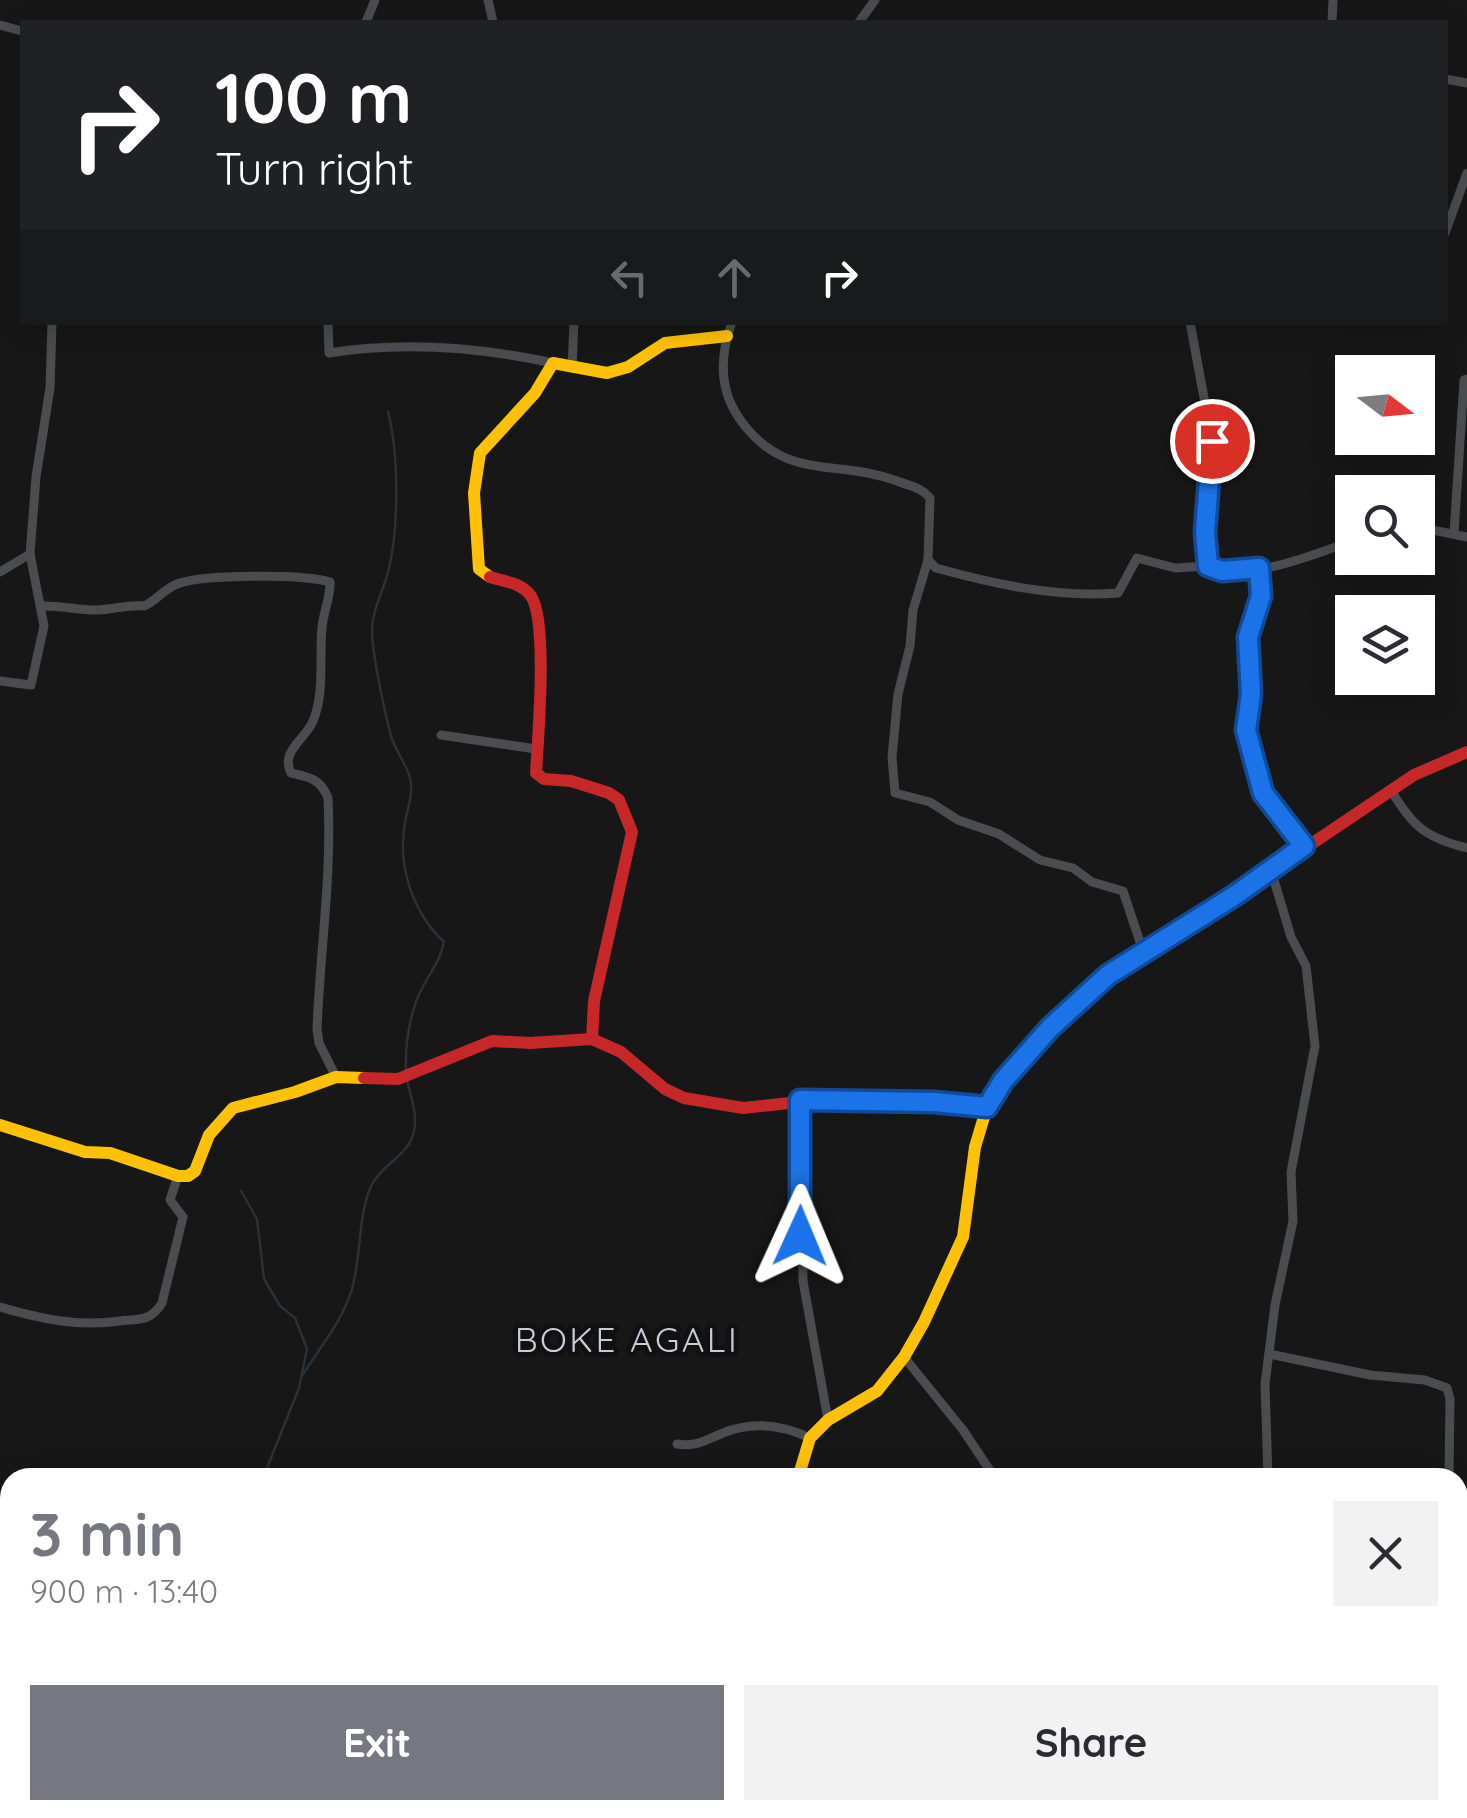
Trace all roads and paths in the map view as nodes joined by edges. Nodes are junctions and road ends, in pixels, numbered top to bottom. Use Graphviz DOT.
graph roads {
  1 [pos="876,0"];
  2 [pos="861,20"];
  3 [pos="1467,173"];
  4 [pos="1465,185"];
  5 [pos="1448,211"];
  6 [pos="52,325"];
  7 [pos="328,325"];
  8 [pos="574,325"];
  9 [pos="1191,325"];
  10 [pos="730,329"];
  11 [pos="553,364"];
  12 [pos="572,368"];
  13 [pos="1467,379"];
  14 [pos="1435,530"];
  15 [pos="1454,533"];
  16 [pos="1467,537"];
  17 [pos="1335,546"];
  18 [pos="30,554"];
  19 [pos="928,560"];
  20 [pos="1208,566"];
  21 [pos="1259,568"];
  22 [pos="0,572"];
  23 [pos="40,606"];
  24 [pos="0,681"];
  25 [pos="441,735"];
  26 [pos="536,749"];
  27 [pos="1467,752"];
  28 [pos="1390,790"];
  29 [pos="1304,846"];
  30 [pos="1467,848"];
  31 [pos="1271,870"];
  32 [pos="1143,950"];
  33 [pos="592,1038"];
  34 [pos="336,1077"];
  35 [pos="800,1100"];
  36 [pos="987,1107"];
  37 [pos="0,1124"];
  38 [pos="178,1176"];
  39 [pos="0,1307"];
  40 [pos="1269,1354"];
  41 [pos="904,1357"];
  42 [pos="828,1420"];
  43 [pos="810,1438"];
  44 [pos="677,1444"];
  45 [pos="801,1468"];
  46 [pos="988,1468"];
  47 [pos="1268,1468"];
  48 [pos="1449,1468"];
  1 -- 2 [label="street"];
  3 -- 4 [label="street"];
  4 -- 5 [label="street"];
  6 -- 18 [label="street"];
  7 -- 11 [label="street"];
  8 -- 12 [label="street"];
  9 -- 20 [label="street"];
  10 -- 12 [label="street"];
  10 -- 19 [label="street"];
  11 -- 12 [label="street"];
  11 -- 26 [label="street"];
  13 -- 15 [label="street"];
  14 -- 15 [label="street"];
  15 -- 16 [label="street"];
  17 -- 21 [label="street"];
  18 -- 22 [label="street"];
  18 -- 23 [label="street"];
  19 -- 20 [label="street"];
  19 -- 32 [label="street"];
  20 -- 21 [label="street"];
  21 -- 29 [label="street"];
  23 -- 24 [label="street"];
  23 -- 34 [label="street"];
  25 -- 26 [label="street"];
  26 -- 33 [label="street"];
  27 -- 28 [label="street"];
  28 -- 29 [label="street"];
  28 -- 30 [label="street"];
  29 -- 31 [label="street"];
  31 -- 32 [label="street"];
  31 -- 40 [label="street"];
  32 -- 36 [label="street"];
  33 -- 34 [label="street"];
  33 -- 35 [label="street"];
  34 -- 38 [label="street"];
  35 -- 36 [label="street"];
  35 -- 42 [label="street"];
  36 -- 41 [label="street"];
  37 -- 38 [label="street"];
  38 -- 39 [label="street"];
  40 -- 47 [label="street"];
  40 -- 48 [label="street"];
  41 -- 42 [label="street"];
  41 -- 46 [label="street"];
  42 -- 43 [label="street"];
  43 -- 44 [label="street"];
  43 -- 45 [label="street"];
}
